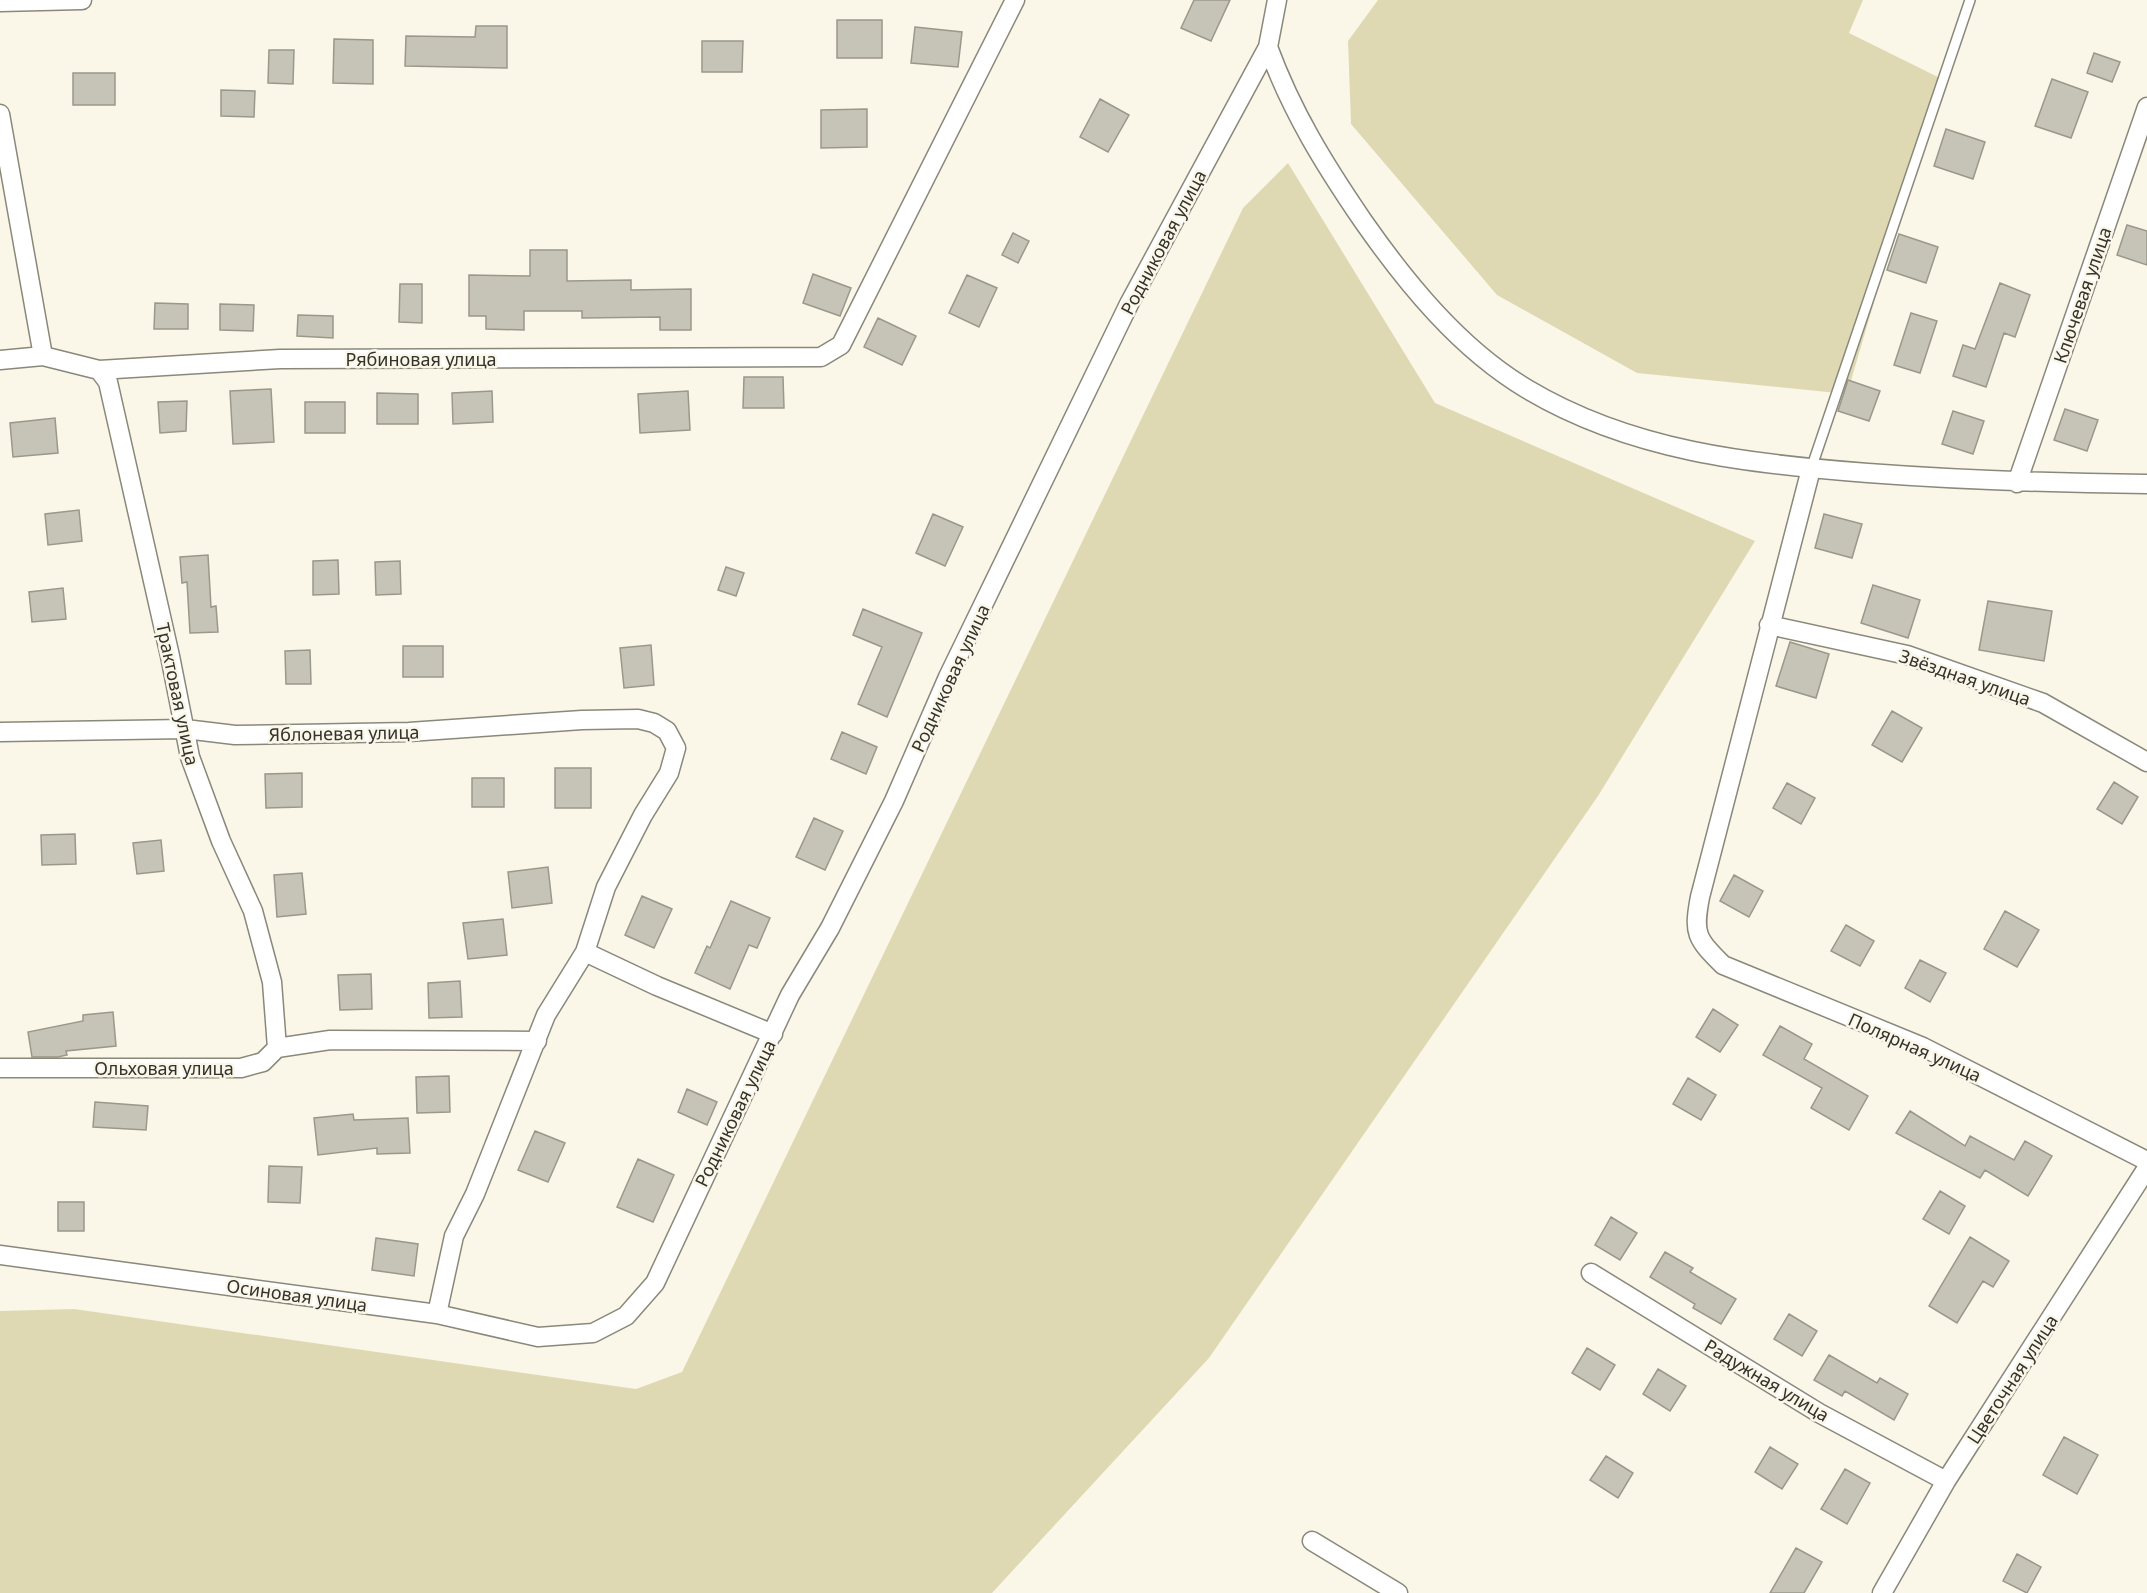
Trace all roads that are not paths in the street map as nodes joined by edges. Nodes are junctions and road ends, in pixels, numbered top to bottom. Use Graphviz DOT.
graph roads {
  1 [pos="82,0"];
  2 [pos="1015,0"];
  3 [pos="1277,0"];
  4 [pos="1970,0"];
  5 [pos="0,2"];
  6 [pos="1268,47"];
  7 [pos="2147,107"];
  8 [pos="0,114"];
  9 [pos="43,356"];
  10 [pos="0,360"];
  11 [pos="99,370"];
  12 [pos="1811,469"];
  13 [pos="2017,483"];
  14 [pos="2147,484"];
  15 [pos="1769,625"];
  16 [pos="185,729"];
  17 [pos="0,732"];
  18 [pos="2147,762"];
  19 [pos="585,951"];
  20 [pos="773,1034"];
  21 [pos="537,1041"];
  22 [pos="276,1048"];
  23 [pos="0,1068"];
  24 [pos="2147,1161"];
  25 [pos="2147,1168"];
  26 [pos="0,1255"];
  27 [pos="1591,1273"];
  28 [pos="437,1314"];
  29 [pos="593,1333"];
  30 [pos="1946,1480"];
  31 [pos="1312,1540"];
  32 [pos="1398,1593"];
  33 [pos="1882,1593"];
  1 -- 5 [label="street"];
  2 -- 11 [label="street, Рябиновая улица"];
  3 -- 6 [label="street, Родниковая улица"];
  4 -- 12 [label="lane"];
  6 -- 12 [label="street"];
  6 -- 20 [label="street, Родниковая улица"];
  7 -- 13 [label="street, Ключевая улица"];
  8 -- 9 [label="street"];
  9 -- 10 [label="street, Рябиновая улица"];
  9 -- 11 [label="street, Рябиновая улица"];
  11 -- 16 [label="street, Трактовая улица"];
  12 -- 13 [label="street"];
  12 -- 15 [label="street"];
  13 -- 14 [label="street"];
  15 -- 18 [label="street, Звёздная улица"];
  15 -- 24 [label="street, Полярная улица"];
  16 -- 17 [label="street, Яблоневая улица"];
  16 -- 19 [label="street, Яблоневая улица"];
  16 -- 22 [label="street, Трактовая улица"];
  19 -- 20 [label="street"];
  19 -- 21 [label="street"];
  20 -- 29 [label="street, Родниковая улица"];
  21 -- 22 [label="street, Ольховая улица"];
  21 -- 28 [label="street"];
  22 -- 23 [label="street, Ольховая улица"];
  25 -- 30 [label="street, Цветочная улица"];
  26 -- 28 [label="street, Осиновая улица"];
  27 -- 30 [label="street, Радужная улица"];
  28 -- 29 [label="street, Осиновая улица"];
  30 -- 33 [label="street, Цветочная улица"];
  31 -- 32 [label="street"];
}
